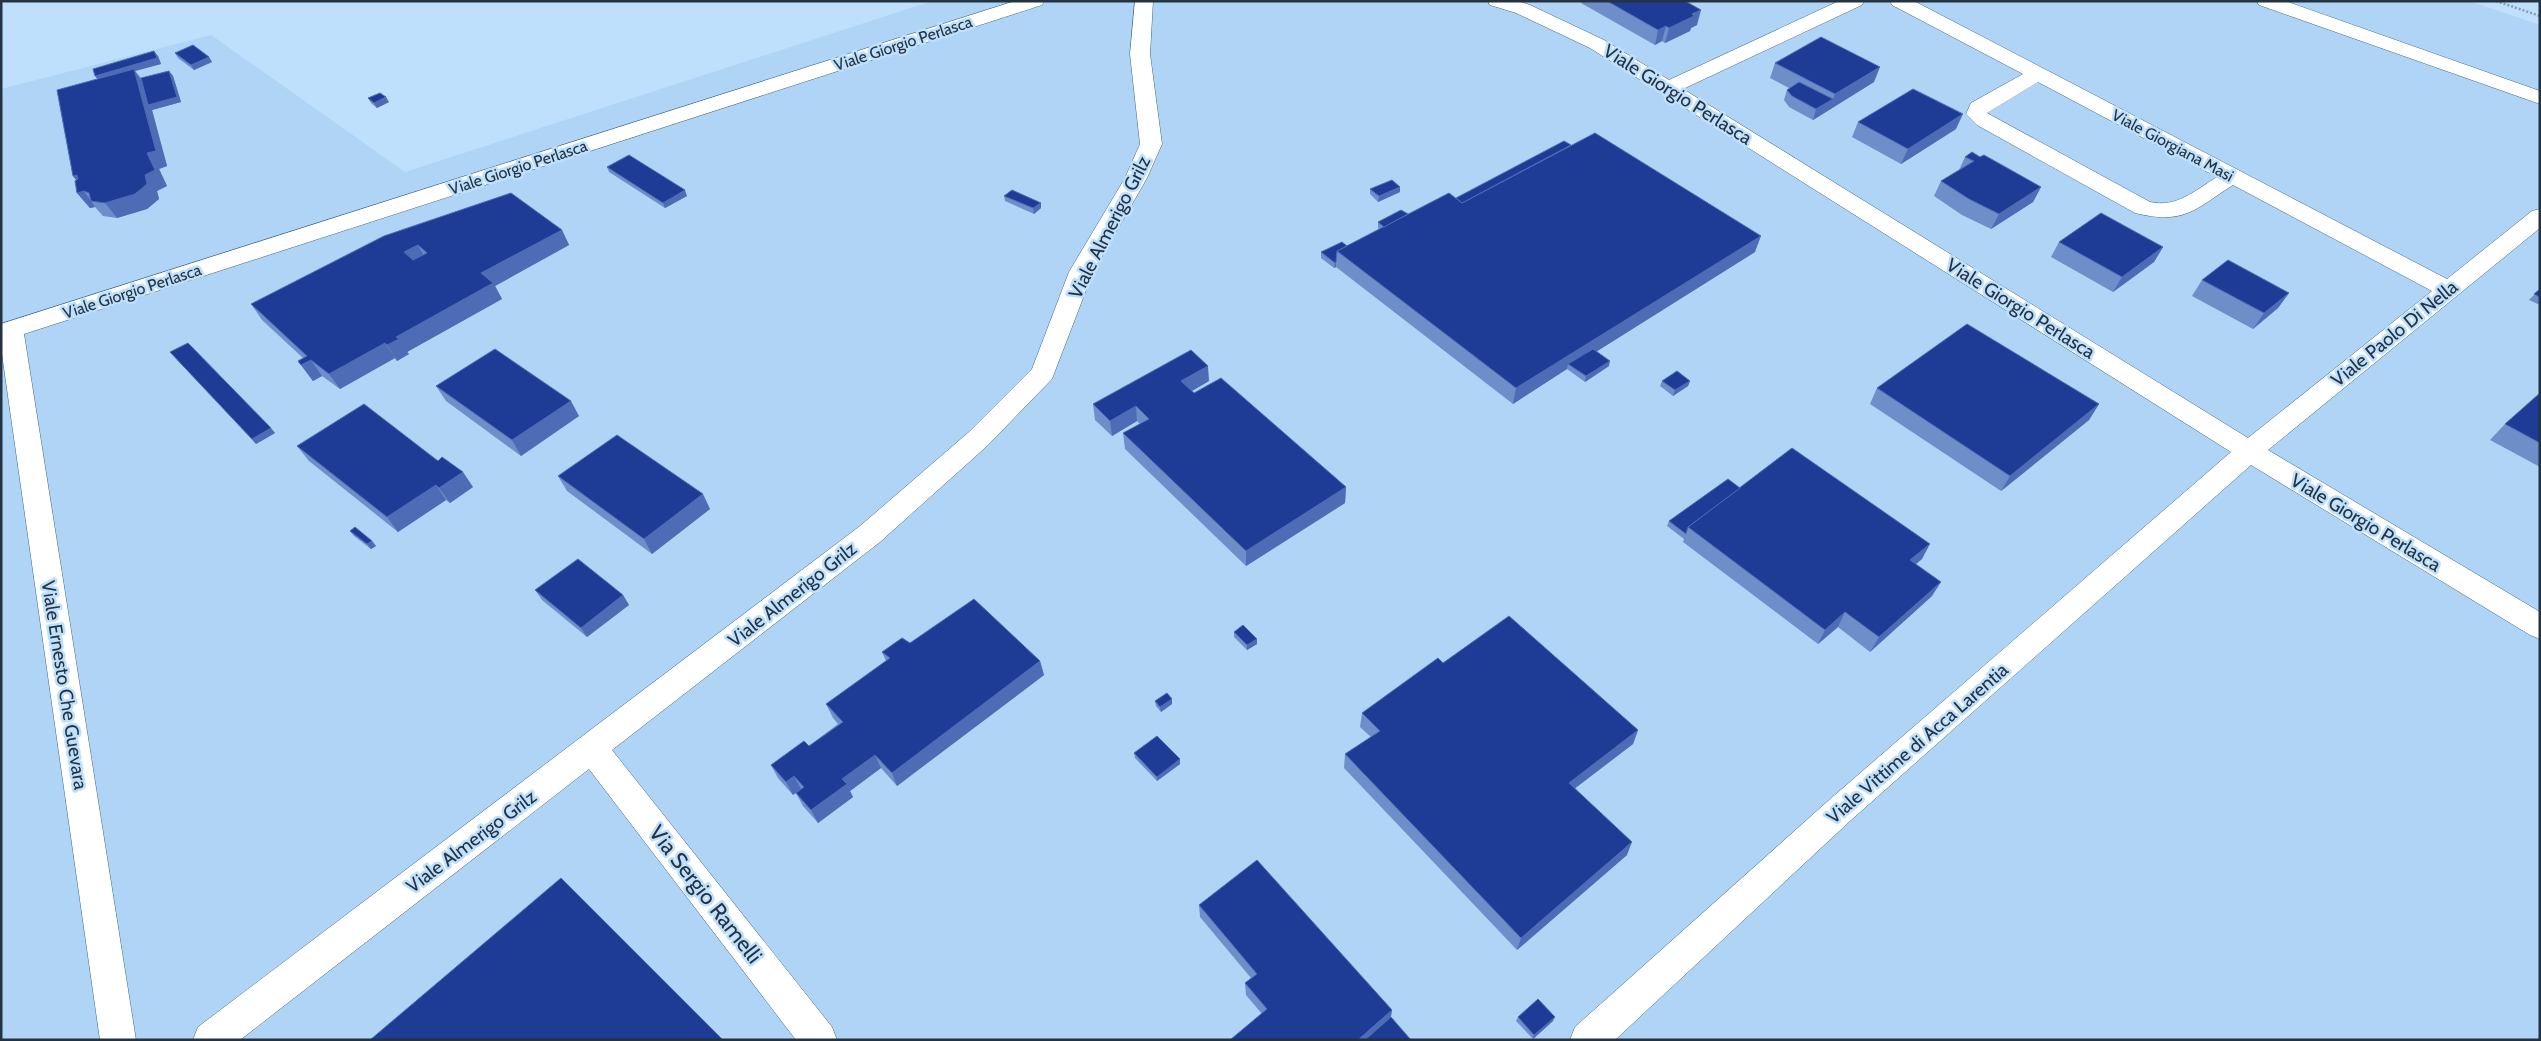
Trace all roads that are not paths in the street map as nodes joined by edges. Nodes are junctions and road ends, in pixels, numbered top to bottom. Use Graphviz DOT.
graph roads {
  1 [pos="1035,1"];
  2 [pos="1144,1"];
  3 [pos="1497,1"];
  4 [pos="1854,1"];
  5 [pos="1899,1"];
  6 [pos="2266,1"];
  7 [pos="2038,74"];
  8 [pos="1668,88"];
  9 [pos="2540,98"];
  10 [pos="2233,176"];
  11 [pos="2540,216"];
  12 [pos="2448,289"];
  13 [pos="6,331"];
  14 [pos="2249,451"];
  15 [pos="2540,628"];
  16 [pos="592,749"];
  17 [pos="118,1040"];
  18 [pos="211,1040"];
  19 [pos="819,1040"];
  20 [pos="1588,1040"];
  1 -- 13 [label="street, Viale Giorgio Perlasca"];
  2 -- 16 [label="street, Viale Almerigo Grilz"];
  3 -- 8 [label="street, Viale Giorgio Perlasca"];
  4 -- 8 [label="street"];
  5 -- 7 [label="street, Viale Giorgiana Masi"];
  6 -- 9 [label="street"];
  7 -- 10 [label="street, Viale Giorgiana Masi"];
  7 -- 10 [label="street"];
  8 -- 14 [label="street, Viale Giorgio Perlasca"];
  10 -- 12 [label="street, Viale Giorgiana Masi"];
  11 -- 12 [label="street, Viale Paolo Di Nella"];
  12 -- 14 [label="street, Viale Paolo Di Nella"];
  13 -- 17 [label="street, Viale Ernesto Che Guevara"];
  14 -- 15 [label="street, Viale Giorgio Perlasca"];
  14 -- 20 [label="street, Viale Vittime di Acca Larentia"];
  16 -- 18 [label="street, Viale Almerigo Grilz"];
  16 -- 19 [label="street, Via Sergio Ramelli"];
}
